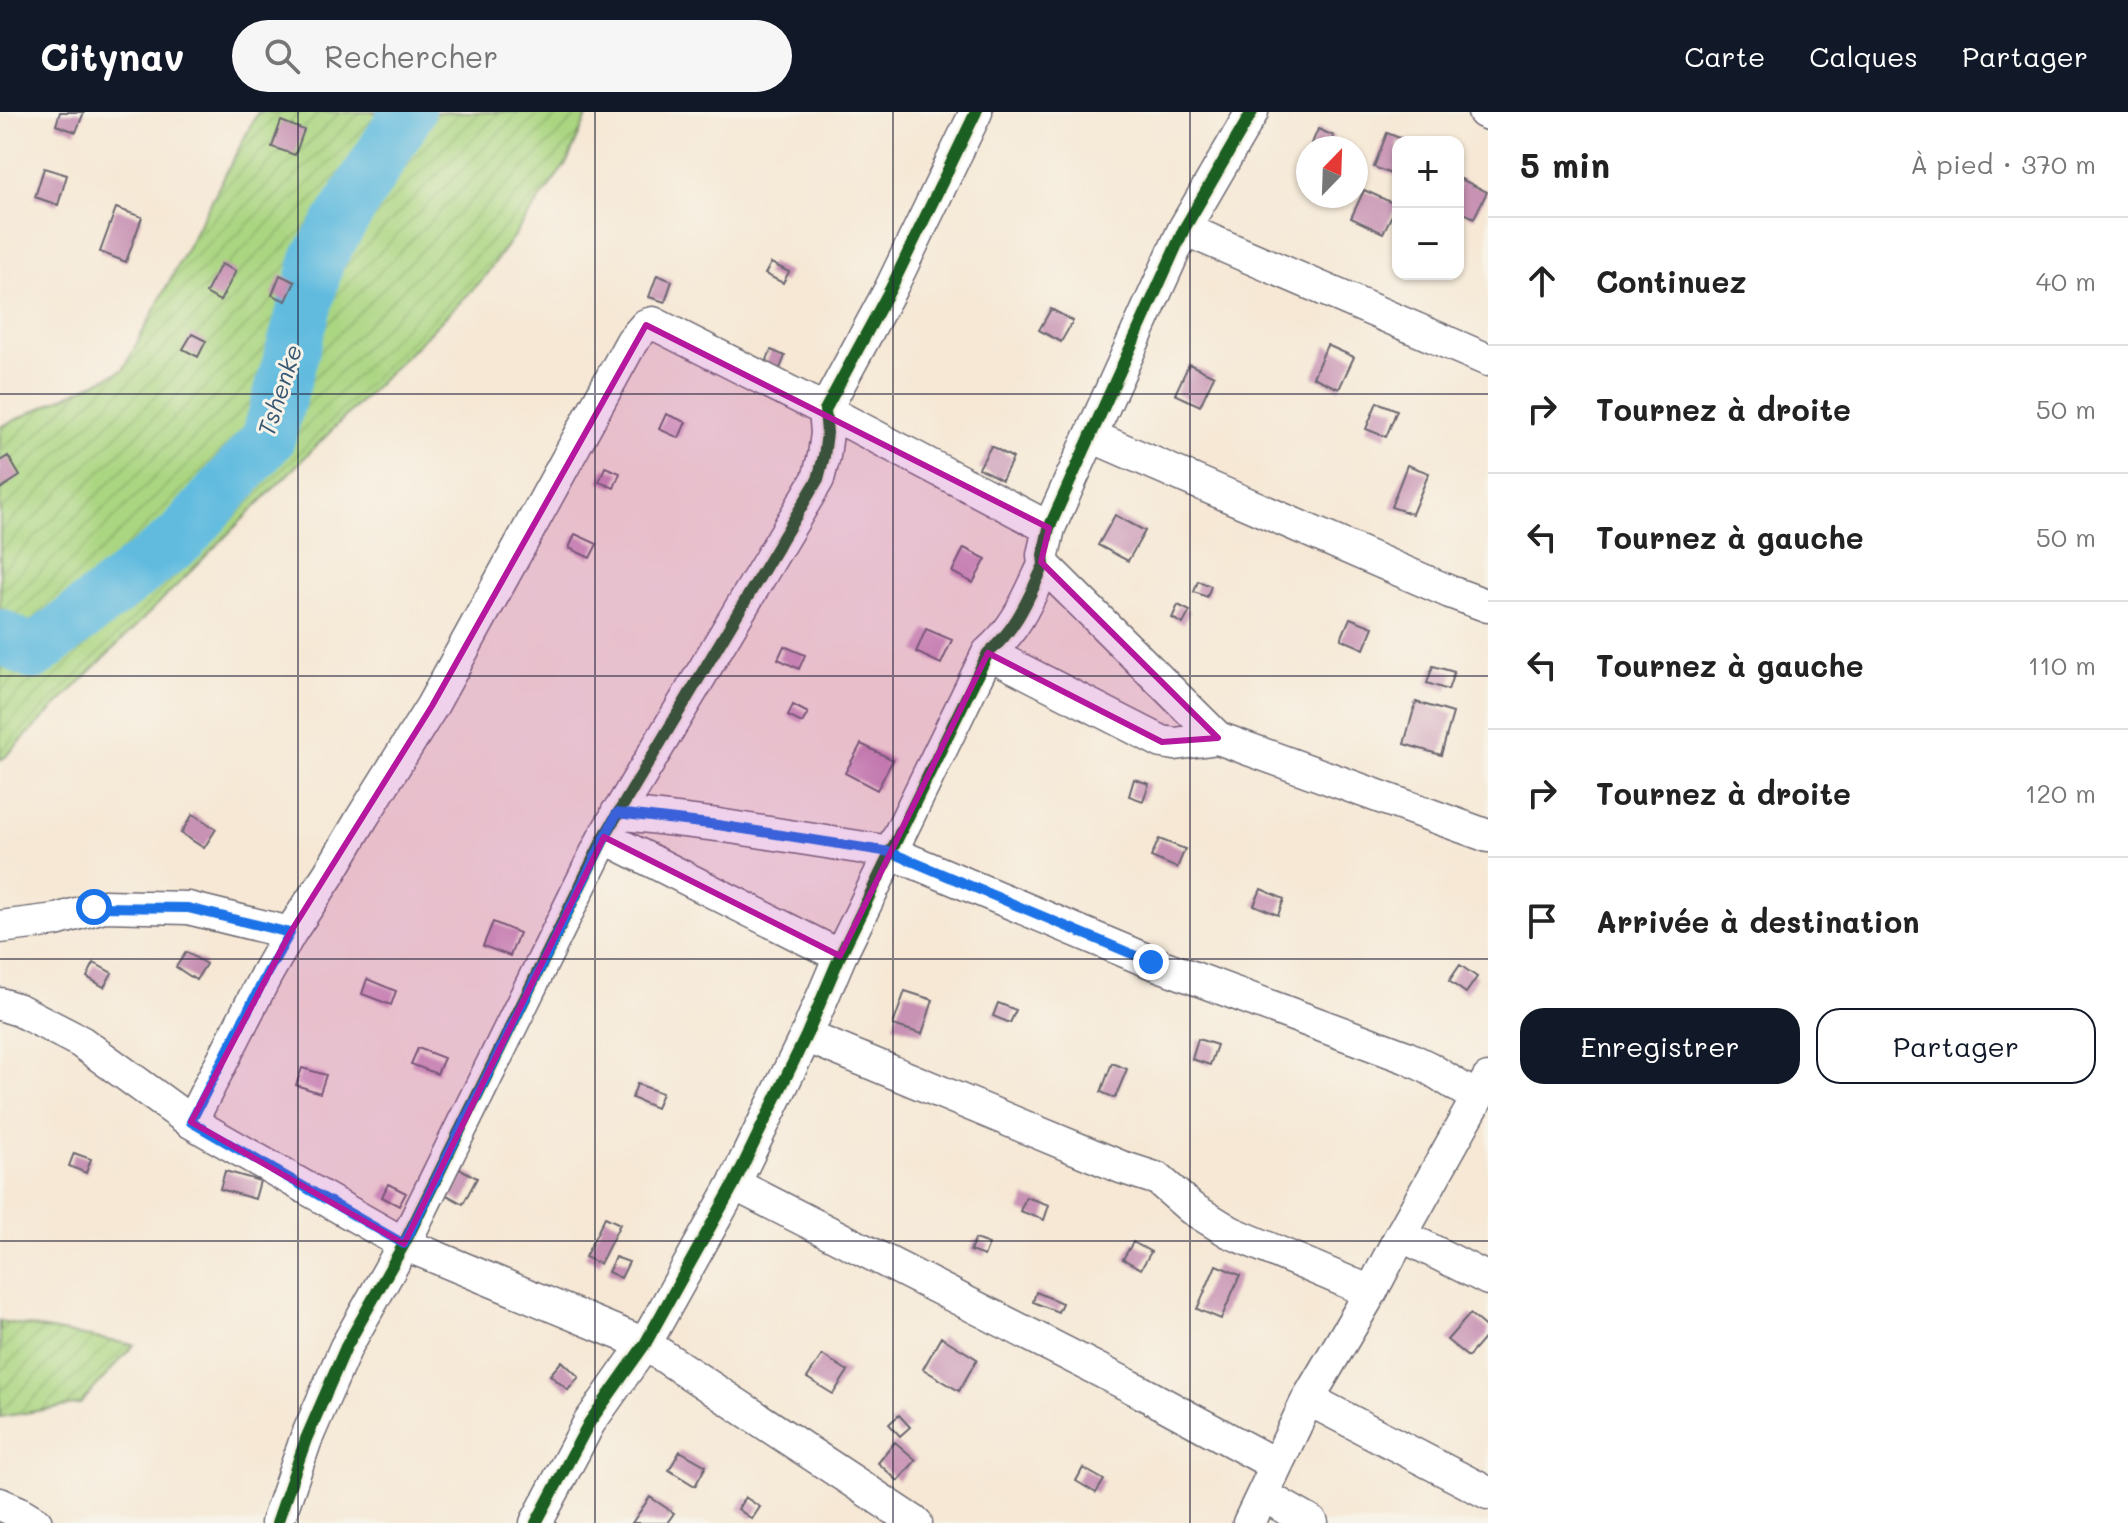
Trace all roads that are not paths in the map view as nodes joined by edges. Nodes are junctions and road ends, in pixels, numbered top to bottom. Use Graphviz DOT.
graph roads {
  1 [pos="976,112"];
  2 [pos="1252,112"];
  3 [pos="1184,229"];
  4 [pos="1488,360"];
  5 [pos="825,410"];
  6 [pos="1091,436"];
  7 [pos="1049,528"];
  8 [pos="1044,565"];
  9 [pos="1488,606"];
  10 [pos="988,653"];
  11 [pos="1218,738"];
  12 [pos="610,825"];
  13 [pos="1488,836"];
  14 [pos="890,852"];
  15 [pos="0,927"];
  16 [pos="290,933"];
  17 [pos="840,956"];
  18 [pos="0,1004"];
  19 [pos="806,1036"];
  20 [pos="1482,1089"];
  21 [pos="191,1122"];
  22 [pos="734,1184"];
  23 [pos="1401,1235"];
  24 [pos="404,1244"];
  25 [pos="1488,1279"];
  26 [pos="1371,1292"];
  27 [pos="645,1344"];
  28 [pos="1308,1399"];
  29 [pos="1276,1465"];
  30 [pos="1488,1493"];
  31 [pos="1256,1509"];
  32 [pos="542,1520"];
  33 [pos="277,1523"];
  34 [pos="916,1523"];
  35 [pos="1312,1523"];
  1 -- 5 [label="street"];
  2 -- 3 [label="street"];
  3 -- 4 [label="street"];
  3 -- 6 [label="street"];
  5 -- 7 [label="street"];
  5 -- 12 [label="street"];
  5 -- 16 [label="street"];
  6 -- 7 [label="street"];
  6 -- 9 [label="street"];
  7 -- 8 [label="street"];
  8 -- 10 [label="street"];
  8 -- 11 [label="street"];
  10 -- 11 [label="street"];
  10 -- 14 [label="street"];
  11 -- 13 [label="street"];
  12 -- 14 [label="street"];
  12 -- 17 [label="street"];
  12 -- 24 [label="street"];
  14 -- 17 [label="street"];
  14 -- 20 [label="street"];
  15 -- 16 [label="street"];
  16 -- 21 [label="street"];
  17 -- 19 [label="street"];
  18 -- 21 [label="street"];
  19 -- 22 [label="street"];
  19 -- 26 [label="street"];
  20 -- 23 [label="street"];
  21 -- 24 [label="street"];
  22 -- 27 [label="street"];
  22 -- 29 [label="street"];
  23 -- 25 [label="street"];
  23 -- 26 [label="street"];
  24 -- 27 [label="street"];
  24 -- 33 [label="street"];
  26 -- 28 [label="street"];
  27 -- 32 [label="street"];
  27 -- 34 [label="street"];
  28 -- 29 [label="street"];
  28 -- 30 [label="street"];
  29 -- 31 [label="street"];
  31 -- 35 [label="street"];
}
